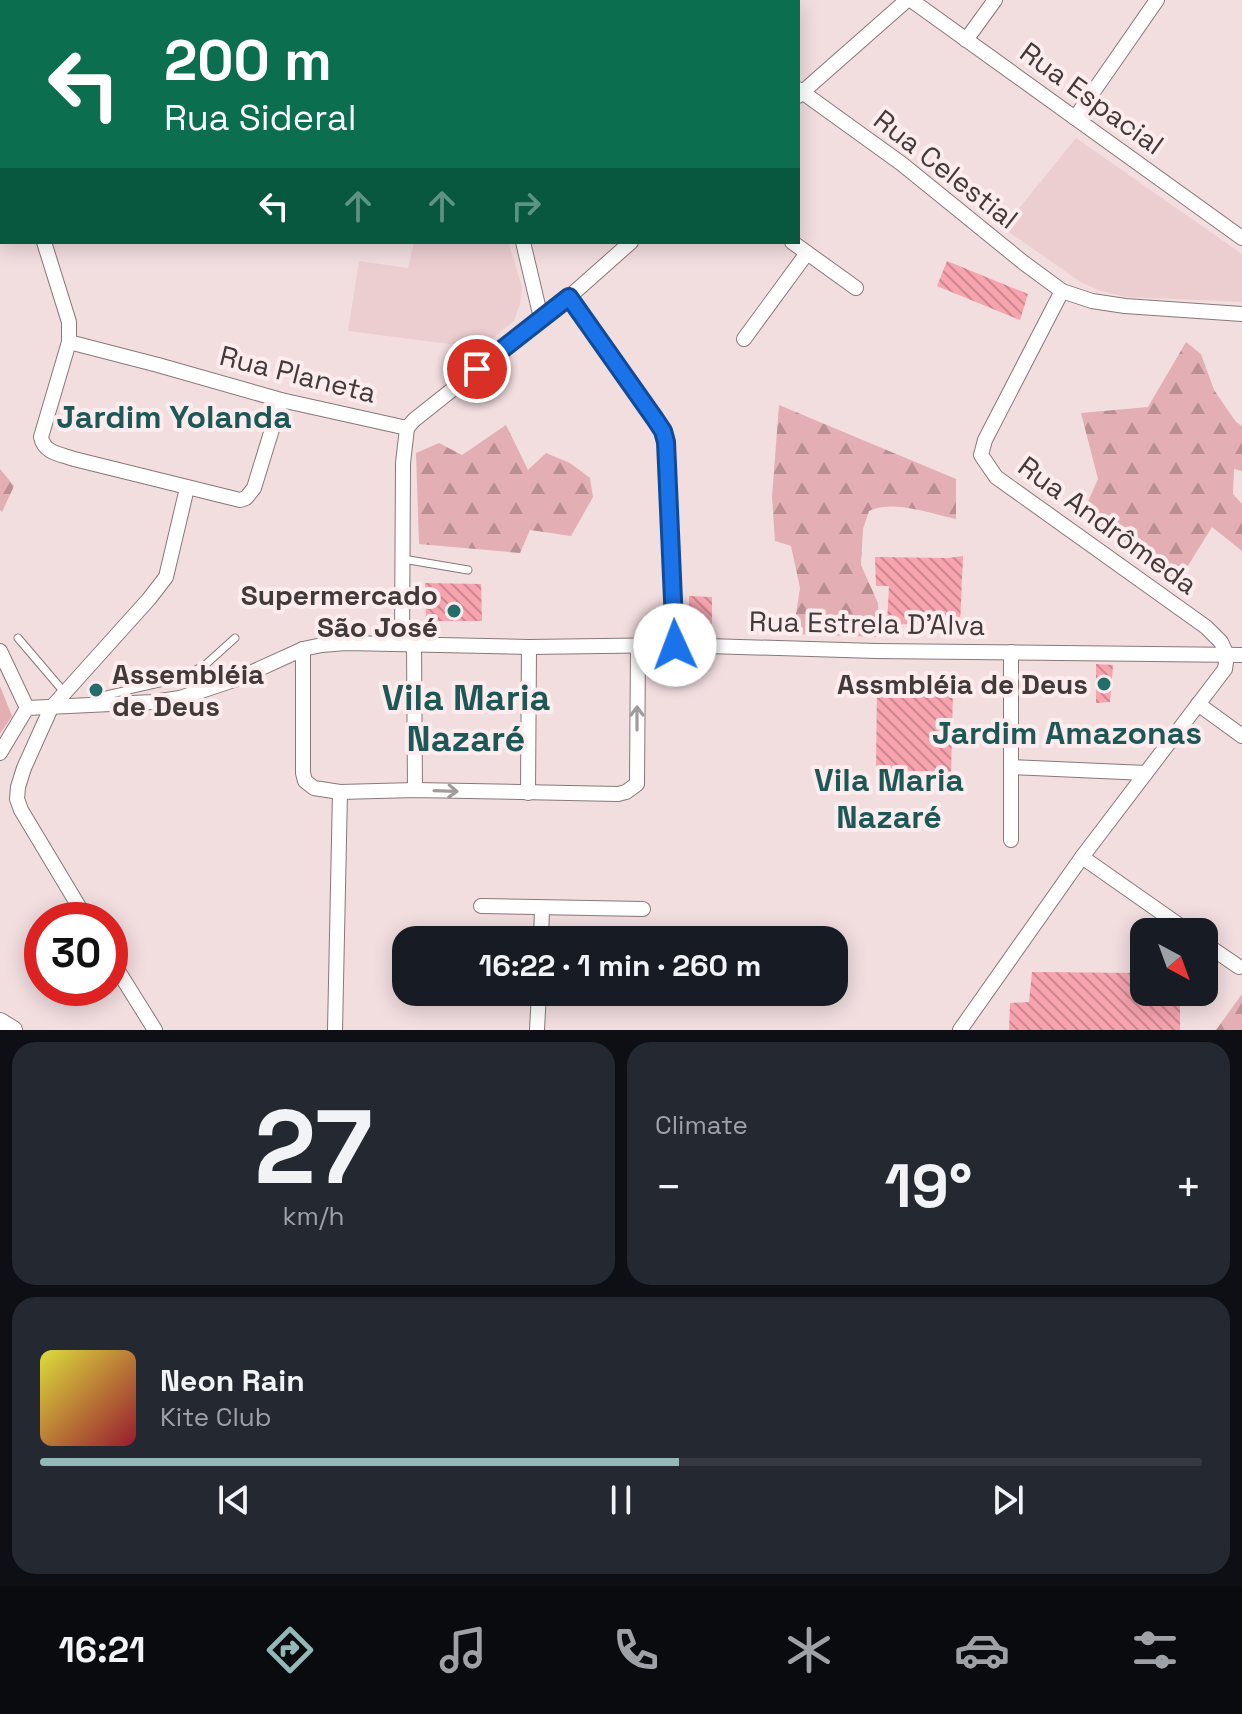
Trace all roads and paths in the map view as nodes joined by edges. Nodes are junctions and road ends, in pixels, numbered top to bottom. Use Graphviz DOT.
graph roads {
  1 [pos="909,0"];
  2 [pos="995,0"];
  3 [pos="1157,0"];
  4 [pos="966,40"];
  5 [pos="800,91"];
  6 [pos="800,93"];
  7 [pos="1075,118"];
  8 [pos="1242,238"];
  9 [pos="45,244"];
  10 [pos="523,244"];
  11 [pos="629,244"];
  12 [pos="795,244"];
  13 [pos="807,253"];
  14 [pos="856,288"];
  15 [pos="1062,291"];
  16 [pos="569,297"];
  17 [pos="1242,314"];
  18 [pos="541,318"];
  19 [pos="744,339"];
  20 [pos="69,342"];
  21 [pos="281,400"];
  22 [pos="407,428"];
  23 [pos="187,488"];
  24 [pos="403,559"];
  25 [pos="468,570"];
  26 [pos="18,638"];
  27 [pos="235,638"];
  28 [pos="408,644"];
  29 [pos="675,645"];
  30 [pos="638,646"];
  31 [pos="529,647"];
  32 [pos="303,649"];
  33 [pos="0,651"];
  34 [pos="1011,652"];
  35 [pos="1235,655"];
  36 [pos="64,692"];
  37 [pos="1198,704"];
  38 [pos="86,706"];
  39 [pos="27,708"];
  40 [pos="51,708"];
  41 [pos="1242,736"];
  42 [pos="0,753"];
  43 [pos="1011,767"];
  44 [pos="1146,773"];
  45 [pos="415,790"];
  46 [pos="340,792"];
  47 [pos="528,793"];
  48 [pos="1011,840"];
  49 [pos="1082,857"];
  50 [pos="76,902"];
  51 [pos="481,906"];
  52 [pos="542,908"];
  53 [pos="643,909"];
  54 [pos="1169,918"];
  55 [pos="541,926"];
  56 [pos="1218,953"];
  57 [pos="1239,967"];
  58 [pos="128,987"];
  59 [pos="538,1006"];
  60 [pos="0,1022"];
  61 [pos="13,1030"];
  62 [pos="155,1030"];
  63 [pos="335,1030"];
  64 [pos="537,1030"];
  65 [pos="960,1030"];
  1 -- 4 [label="street, Rua Espacial"];
  1 -- 5 [label="street"];
  2 -- 4 [label="street"];
  3 -- 7 [label="street"];
  4 -- 7 [label="street, Rua Espacial"];
  6 -- 15 [label="street, Rua Celestial"];
  7 -- 8 [label="street, Rua Espacial"];
  9 -- 20 [label="street"];
  10 -- 18 [label="street"];
  11 -- 16 [label="street"];
  12 -- 13 [label="street"];
  13 -- 14 [label="street"];
  13 -- 19 [label="street"];
  15 -- 17 [label="street"];
  15 -- 35 [label="street, Rua Andrômeda"];
  16 -- 18 [label="street"];
  16 -- 29 [label="street"];
  18 -- 22 [label="street"];
  20 -- 21 [label="street, Rua Planeta"];
  20 -- 23 [label="street"];
  21 -- 22 [label="street, Rua Planeta"];
  21 -- 23 [label="street"];
  22 -- 24 [label="street, Rua Planeta"];
  23 -- 36 [label="street"];
  24 -- 25 [label="lane"];
  24 -- 28 [label="street, Rua Planeta"];
  26 -- 36 [label="lane"];
  27 -- 38 [label="lane"];
  28 -- 31 [label="street, Rua Estrela D'Alva"];
  28 -- 32 [label="street, Rua Estrela D'Alva"];
  28 -- 45 [label="street, Rua Planeta"];
  29 -- 30 [label="street, Rua Estrela D'Alva"];
  29 -- 34 [label="street, Rua Estrela D'Alva"];
  30 -- 31 [label="street, Rua Estrela D'Alva"];
  47 -- 30 [label="street, one-way"];
  31 -- 47 [label="street"];
  32 -- 38 [label="street, Rua Estrela D'Alva"];
  32 -- 46 [label="street"];
  33 -- 39 [label="street"];
  34 -- 35 [label="street, Rua Estrela D'Alva"];
  34 -- 43 [label="street"];
  35 -- 37 [label="street"];
  36 -- 40 [label="street"];
  37 -- 41 [label="street"];
  37 -- 44 [label="street"];
  38 -- 40 [label="street, Rua Estrela D'Alva"];
  39 -- 40 [label="street, Rua Estrela D'Alva"];
  39 -- 42 [label="street"];
  40 -- 50 [label="street"];
  43 -- 44 [label="street"];
  43 -- 48 [label="street"];
  44 -- 49 [label="street"];
  45 -- 46 [label="street"];
  45 -- 47 [label="street, one-way"];
  46 -- 63 [label="street"];
  49 -- 54 [label="street"];
  49 -- 65 [label="street"];
  51 -- 52 [label="street"];
  52 -- 53 [label="street"];
  52 -- 55 [label="street"];
  56 -- 57 [label="street"];
  58 -- 62 [label="street"];
  59 -- 64 [label="street"];
  60 -- 61 [label="street"];
}
